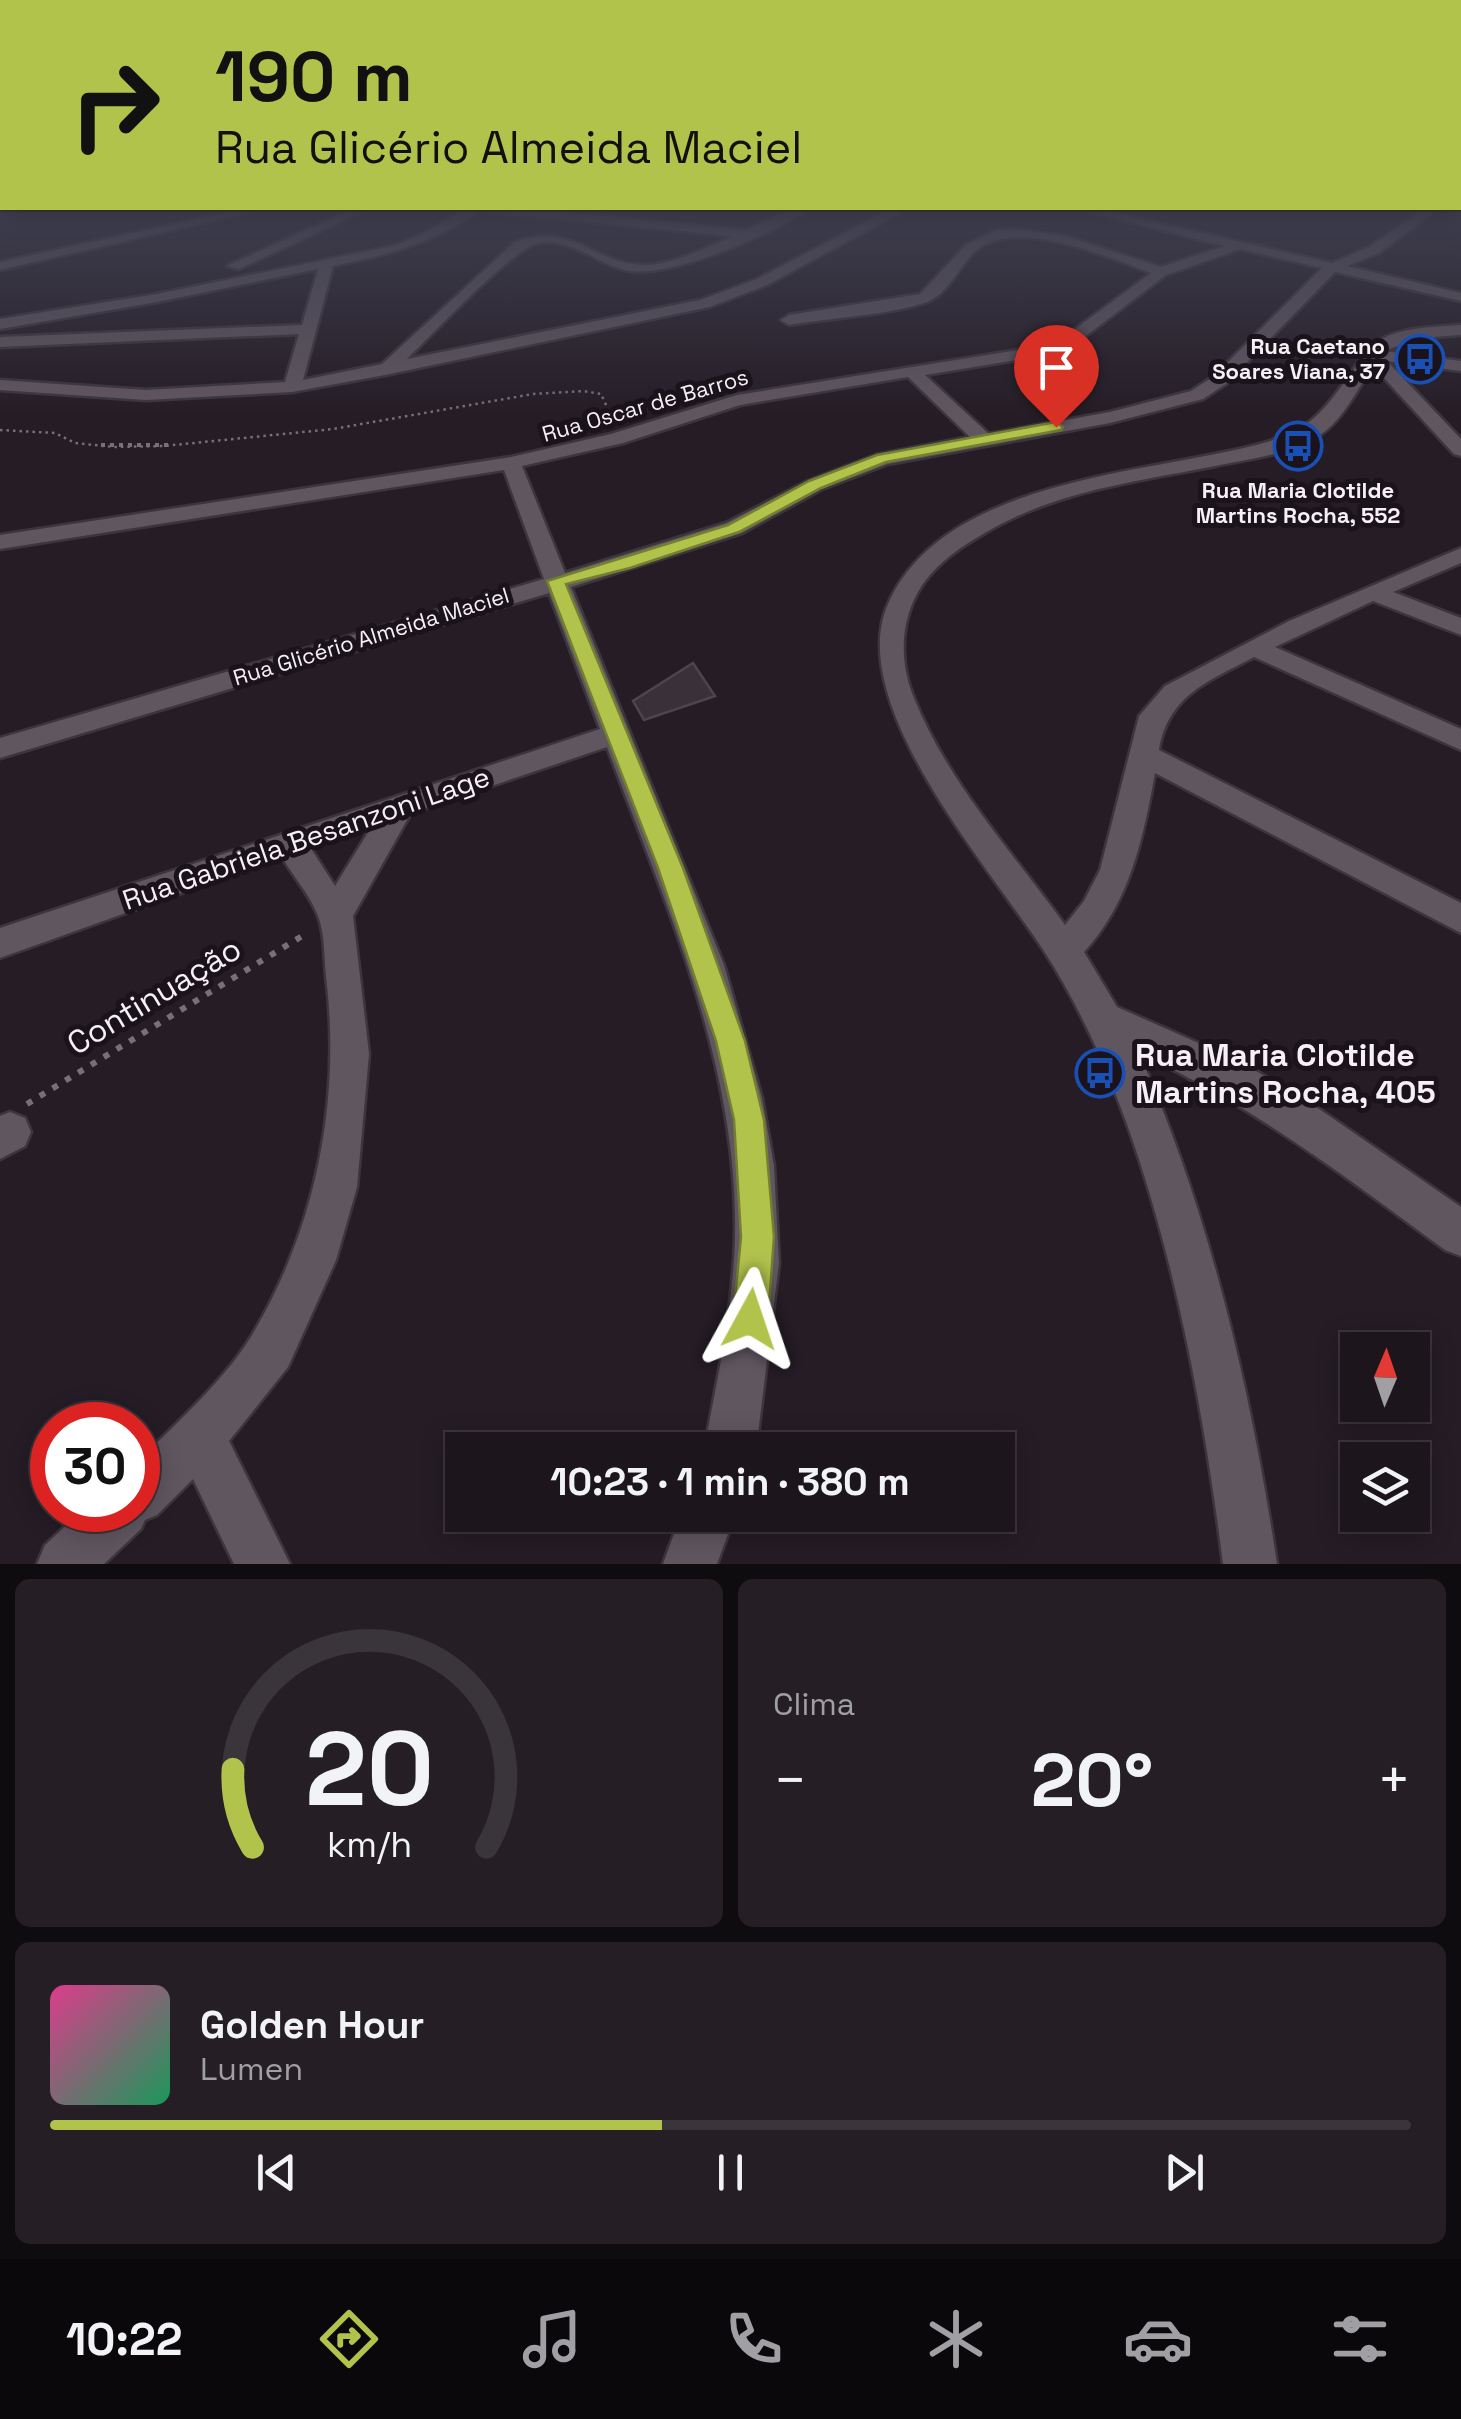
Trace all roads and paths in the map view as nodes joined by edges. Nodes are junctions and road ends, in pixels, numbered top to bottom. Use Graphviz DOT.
graph roads {
  1 [pos="218,272"];
  2 [pos="280,272"];
  3 [pos="324,272"];
  4 [pos="491,272"];
  5 [pos="776,272"];
  6 [pos="952,272"];
  7 [pos="1161,272"];
  8 [pos="1325,272"];
  9 [pos="1347,272"];
  10 [pos="1461,297"];
  11 [pos="158,298"];
  12 [pos="789,320"];
  13 [pos="0,324"];
  14 [pos="308,330"];
  15 [pos="1461,330"];
  16 [pos="0,342"];
  17 [pos="1372,354"];
  18 [pos="1461,366"];
  19 [pos="384,370"];
  20 [pos="912,372"];
  21 [pos="0,385"];
  22 [pos="292,387"];
  23 [pos="39,388"];
  24 [pos="0,403"];
  25 [pos="0,430"];
  26 [pos="982,438"];
  27 [pos="616,440"];
  28 [pos="1461,450"];
  29 [pos="511,463"];
  30 [pos="0,524"];
  31 [pos="64,532"];
  32 [pos="0,542"];
  33 [pos="1461,556"];
  34 [pos="556,581"];
  35 [pos="1374,593"];
  36 [pos="1461,627"];
  37 [pos="1256,648"];
  38 [pos="614,736"];
  39 [pos="1461,740"];
  40 [pos="0,748"];
  41 [pos="1144,754"];
  42 [pos="401,804"];
  43 [pos="290,842"];
  44 [pos="336,916"];
  45 [pos="1461,919"];
  46 [pos="0,944"];
  47 [pos="1063,951"];
  48 [pos="1104,1019"];
  49 [pos="5,1136"];
  50 [pos="1461,1234"];
  51 [pos="733,1432"];
  52 [pos="200,1437"];
  53 [pos="160,1475"];
  54 [pos="98,1532"];
  55 [pos="702,1532"];
  56 [pos="64,1564"];
  57 [pos="263,1564"];
  58 [pos="690,1564"];
  59 [pos="1250,1564"];
  1 -- 11 [label="street"];
  2 -- 11 [label="street"];
  3 -- 14 [label="street"];
  4 -- 19 [label="street"];
  5 -- 19 [label="street"];
  6 -- 12 [label="street"];
  7 -- 20 [label="street, Rua Oscar de Barros"];
  8 -- 26 [label="street, Rua Glicério Almeida Maciel"];
  9 -- 10 [label="street"];
  11 -- 13 [label="street"];
  14 -- 16 [label="street"];
  14 -- 22 [label="street"];
  15 -- 17 [label="street"];
  17 -- 18 [label="street"];
  17 -- 28 [label="street"];
  17 -- 47 [label="street"];
  19 -- 22 [label="street"];
  20 -- 26 [label="street"];
  20 -- 27 [label="street, Rua Oscar de Barros"];
  21 -- 23 [label="street"];
  22 -- 23 [label="street"];
  23 -- 24 [label="street"];
  25 -- 27 [label="path"];
  26 -- 34 [label="street, Rua Glicério Almeida Maciel"];
  27 -- 29 [label="street, Rua Oscar de Barros"];
  29 -- 31 [label="street, Rua Oscar de Barros"];
  29 -- 34 [label="street"];
  30 -- 31 [label="street"];
  31 -- 32 [label="street, Rua Oscar de Barros"];
  33 -- 35 [label="street"];
  34 -- 38 [label="street"];
  34 -- 40 [label="street, Rua Glicério Almeida Maciel"];
  35 -- 36 [label="street"];
  35 -- 37 [label="street"];
  37 -- 39 [label="street"];
  37 -- 41 [label="street"];
  38 -- 42 [label="street, Rua Gabriela Besanzoni Lage"];
  38 -- 51 [label="street"];
  41 -- 45 [label="street"];
  41 -- 47 [label="street"];
  42 -- 43 [label="street, Rua Gabriela Besanzoni Lage"];
  42 -- 44 [label="street"];
  43 -- 44 [label="street"];
  43 -- 46 [label="street, Rua Gabriela Besanzoni Lage"];
  44 -- 49 [label="path, Continuação"];
  44 -- 52 [label="street"];
  47 -- 48 [label="street"];
  48 -- 50 [label="street"];
  48 -- 59 [label="street"];
  52 -- 53 [label="street"];
  52 -- 57 [label="street"];
  54 -- 56 [label="street"];
  55 -- 58 [label="street"];
}
